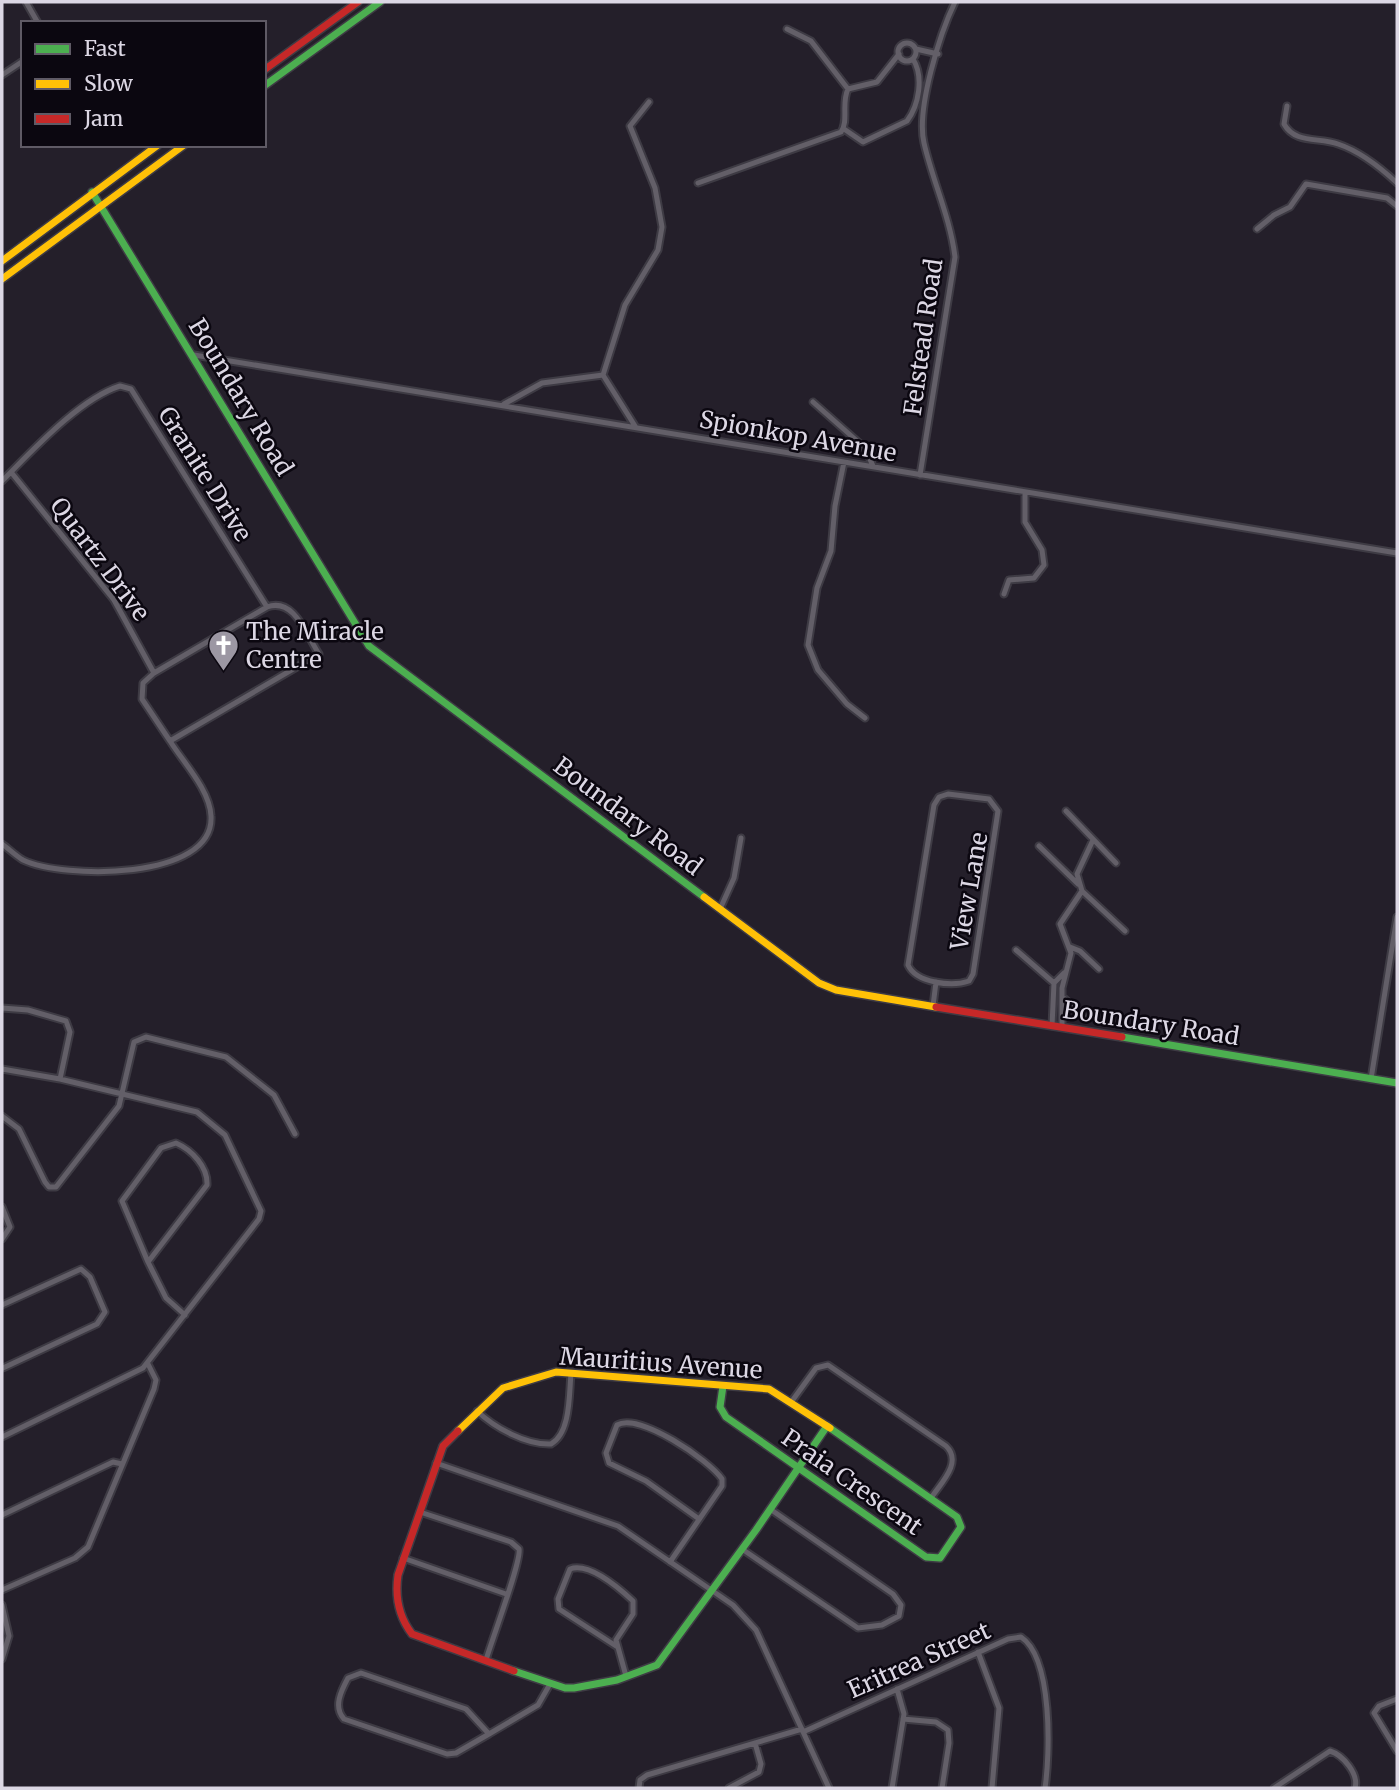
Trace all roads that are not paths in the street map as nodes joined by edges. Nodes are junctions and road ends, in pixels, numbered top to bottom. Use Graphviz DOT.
graph roads {
  1 [pos="26,2"];
  2 [pos="358,2"];
  3 [pos="380,2"];
  4 [pos="955,2"];
  5 [pos="37,21"];
  6 [pos="787,29"];
  7 [pos="916,49"];
  8 [pos="899,54"];
  9 [pos="938,54"];
  10 [pos="913,59"];
  11 [pos="21,62"];
  12 [pos="266,69"];
  13 [pos="2,75"];
  14 [pos="266,85"];
  15 [pos="848,89"];
  16 [pos="649,102"];
  17 [pos="1287,106"];
  18 [pos="844,129"];
  19 [pos="155,147"];
  20 [pos="181,147"];
  21 [pos="698,183"];
  22 [pos="1397,183"];
  23 [pos="92,192"];
  24 [pos="100,205"];
  25 [pos="1397,206"];
  26 [pos="1257,229"];
  27 [pos="2,261"];
  28 [pos="2,279"];
  29 [pos="194,355"];
  30 [pos="603,375"];
  31 [pos="813,402"];
  32 [pos="504,405"];
  33 [pos="635,426"];
  34 [pos="844,462"];
  35 [pos="873,466"];
  36 [pos="11,472"];
  37 [pos="920,475"];
  38 [pos="2,481"];
  39 [pos="1025,493"];
  40 [pos="1397,553"];
  41 [pos="1004,594"];
  42 [pos="267,607"];
  43 [pos="154,673"];
  44 [pos="865,718"];
  45 [pos="170,741"];
  46 [pos="1066,811"];
  47 [pos="741,838"];
  48 [pos="1093,840"];
  49 [pos="2,844"];
  50 [pos="1039,846"];
  51 [pos="1116,863"];
  52 [pos="1078,884"];
  53 [pos="1082,891"];
  54 [pos="720,909"];
  55 [pos="1397,917"];
  56 [pos="1125,931"];
  57 [pos="1070,947"];
  58 [pos="1016,950"];
  59 [pos="1099,969"];
  60 [pos="1064,974"];
  61 [pos="936,982"];
  62 [pos="1054,983"];
  63 [pos="1055,996"];
  64 [pos="1064,998"];
  65 [pos="933,1006"];
  66 [pos="2,1008"];
  67 [pos="1083,1016"];
  68 [pos="1052,1026"];
  69 [pos="1062,1027"];
  70 [pos="2,1069"];
  71 [pos="60,1079"];
  72 [pos="1371,1079"];
  73 [pos="1397,1083"];
  74 [pos="122,1094"];
  75 [pos="2,1116"];
  76 [pos="295,1134"];
  77 [pos="2,1207"];
  78 [pos="2,1239"];
  79 [pos="148,1262"];
  80 [pos="2,1304"];
  81 [pos="185,1315"];
  82 [pos="148,1363"];
  83 [pos="2,1367"];
  84 [pos="572,1374"];
  85 [pos="723,1386"];
  86 [pos="792,1401"];
  87 [pos="477,1411"];
  88 [pos="827,1426"];
  89 [pos="2,1437"];
  90 [pos="436,1463"];
  91 [pos="122,1464"];
  92 [pos="799,1467"];
  93 [pos="931,1498"];
  94 [pos="770,1509"];
  95 [pos="420,1512"];
  96 [pos="953,1514"];
  97 [pos="2,1515"];
  98 [pos="699,1519"];
  99 [pos="742,1549"];
  100 [pos="403,1558"];
  101 [pos="670,1562"];
  102 [pos="2,1590"];
  103 [pos="711,1591"];
  104 [pos="506,1594"];
  105 [pos="2,1605"];
  106 [pos="616,1646"];
  107 [pos="978,1652"];
  108 [pos="2,1659"];
  109 [pos="486,1660"];
  110 [pos="626,1676"];
  111 [pos="550,1684"];
  112 [pos="897,1689"];
  113 [pos="1397,1699"];
  114 [pos="904,1719"];
  115 [pos="802,1731"];
  116 [pos="489,1734"];
  117 [pos="755,1743"];
  118 [pos="1397,1751"];
  119 [pos="639,1788"];
  120 [pos="729,1788"];
  121 [pos="829,1788"];
  122 [pos="892,1788"];
  123 [pos="942,1788"];
  124 [pos="992,1788"];
  125 [pos="1045,1788"];
  126 [pos="1274,1788"];
  127 [pos="1355,1788"];
  1 -- 5 [label="street"];
  2 -- 12 [label="street"];
  3 -- 14 [label="street"];
  4 -- 9 [label="street, Felstead Road"];
  6 -- 15 [label="street"];
  7 -- 8 [label="street"];
  7 -- 9 [label="street"];
  7 -- 10 [label="street"];
  8 -- 10 [label="street"];
  8 -- 15 [label="street"];
  9 -- 37 [label="street, Felstead Road"];
  10 -- 18 [label="street"];
  11 -- 13 [label="street"];
  15 -- 18 [label="street"];
  16 -- 30 [label="street"];
  17 -- 22 [label="street"];
  18 -- 21 [label="street"];
  19 -- 23 [label="street"];
  20 -- 24 [label="street"];
  23 -- 24 [label="street, Boundary Road"];
  23 -- 27 [label="street"];
  24 -- 28 [label="street"];
  24 -- 29 [label="street, Boundary Road"];
  25 -- 26 [label="street"];
  29 -- 32 [label="street, Spionkop Avenue"];
  29 -- 54 [label="street, Boundary Road"];
  30 -- 32 [label="street"];
  30 -- 33 [label="street"];
  31 -- 35 [label="street"];
  32 -- 33 [label="street, Spionkop Avenue"];
  33 -- 34 [label="street, Spionkop Avenue"];
  34 -- 35 [label="street, Spionkop Avenue"];
  34 -- 44 [label="street"];
  35 -- 37 [label="street, Spionkop Avenue"];
  36 -- 38 [label="street, Granite Drive"];
  36 -- 42 [label="street, Granite Drive"];
  36 -- 43 [label="street, Quartz Drive"];
  37 -- 39 [label="street, Spionkop Avenue"];
  39 -- 40 [label="street, Spionkop Avenue"];
  39 -- 41 [label="street"];
  42 -- 43 [label="street"];
  42 -- 45 [label="street"];
  43 -- 45 [label="street"];
  45 -- 49 [label="street"];
  46 -- 48 [label="street"];
  47 -- 54 [label="street"];
  48 -- 51 [label="street"];
  48 -- 52 [label="street"];
  50 -- 52 [label="street"];
  52 -- 53 [label="street"];
  53 -- 56 [label="street"];
  53 -- 57 [label="street"];
  54 -- 65 [label="street, Boundary Road"];
  55 -- 72 [label="street"];
  57 -- 59 [label="street"];
  57 -- 60 [label="street"];
  58 -- 62 [label="street"];
  60 -- 62 [label="street"];
  60 -- 64 [label="street"];
  61 -- 61 [label="street, View Lane"];
  61 -- 65 [label="street, View Lane"];
  62 -- 63 [label="street"];
  63 -- 64 [label="street"];
  63 -- 68 [label="street"];
  64 -- 67 [label="street"];
  64 -- 69 [label="street"];
  65 -- 68 [label="street, Boundary Road"];
  66 -- 71 [label="street"];
  68 -- 69 [label="street, Boundary Road"];
  69 -- 72 [label="street, Boundary Road"];
  70 -- 71 [label="street"];
  71 -- 74 [label="street"];
  72 -- 73 [label="street, Boundary Road"];
  74 -- 75 [label="street"];
  74 -- 76 [label="street"];
  74 -- 81 [label="street"];
  77 -- 78 [label="street"];
  79 -- 79 [label="street"];
  79 -- 81 [label="street"];
  80 -- 83 [label="street"];
  81 -- 82 [label="street"];
  82 -- 89 [label="street"];
  82 -- 91 [label="street"];
  84 -- 85 [label="street, Mauritius Avenue"];
  84 -- 87 [label="street, Mauritius Avenue"];
  84 -- 87 [label="street"];
  85 -- 86 [label="street, Mauritius Avenue"];
  85 -- 92 [label="street, Praia Crescent"];
  86 -- 88 [label="street, Mauritius Avenue"];
  86 -- 93 [label="street"];
  87 -- 90 [label="street, Mauritius Avenue"];
  88 -- 92 [label="street, Mauritius Avenue"];
  88 -- 93 [label="street, Mauritius Avenue"];
  90 -- 95 [label="street, Mauritius Avenue"];
  90 -- 101 [label="street"];
  91 -- 97 [label="street"];
  91 -- 102 [label="street"];
  92 -- 94 [label="street, Mauritius Avenue"];
  92 -- 96 [label="street, Praia Crescent"];
  93 -- 96 [label="street, Mauritius Avenue"];
  94 -- 99 [label="street, Mauritius Avenue"];
  94 -- 99 [label="street"];
  95 -- 100 [label="street, Mauritius Avenue"];
  95 -- 104 [label="street"];
  98 -- 98 [label="street"];
  98 -- 101 [label="street"];
  99 -- 103 [label="street, Mauritius Avenue"];
  100 -- 104 [label="street"];
  100 -- 109 [label="street, Mauritius Avenue"];
  101 -- 103 [label="street"];
  103 -- 110 [label="street, Mauritius Avenue"];
  103 -- 115 [label="street"];
  104 -- 109 [label="street"];
  105 -- 108 [label="street"];
  106 -- 106 [label="street"];
  106 -- 110 [label="street"];
  107 -- 112 [label="street, Eritrea Street"];
  107 -- 124 [label="street"];
  107 -- 125 [label="street, Eritrea Street"];
  109 -- 111 [label="street, Mauritius Avenue"];
  110 -- 111 [label="street, Mauritius Avenue"];
  111 -- 116 [label="street"];
  112 -- 114 [label="street"];
  112 -- 115 [label="street, Eritrea Street"];
  113 -- 118 [label="street"];
  114 -- 122 [label="street"];
  114 -- 123 [label="street"];
  115 -- 117 [label="street, Eritrea Street"];
  115 -- 121 [label="street"];
  116 -- 116 [label="street"];
  117 -- 119 [label="street, Eritrea Street"];
  117 -- 120 [label="street"];
  126 -- 127 [label="street"];
}
